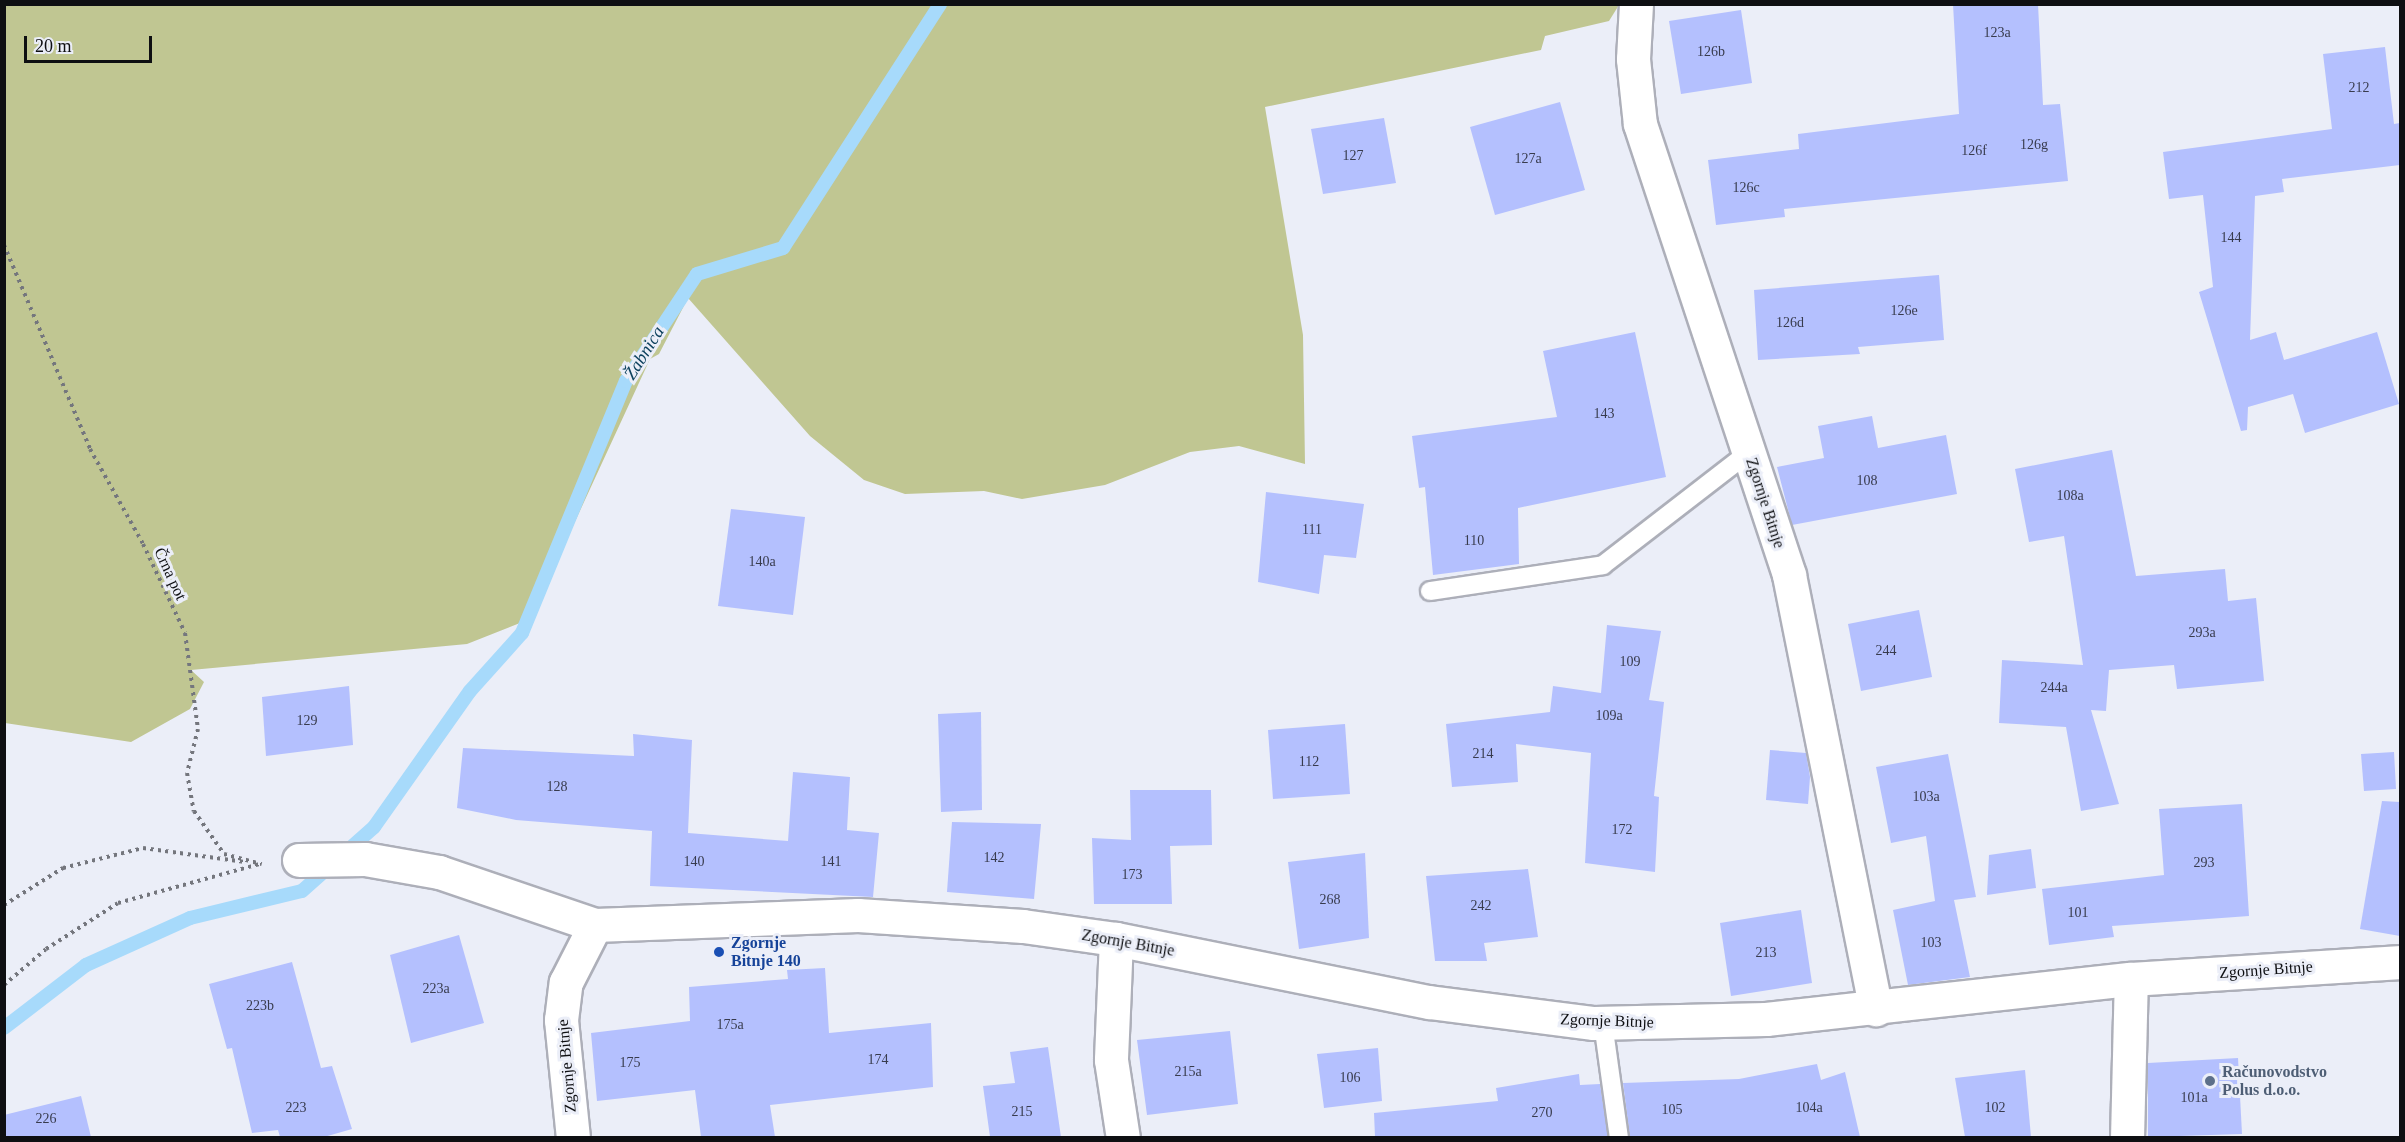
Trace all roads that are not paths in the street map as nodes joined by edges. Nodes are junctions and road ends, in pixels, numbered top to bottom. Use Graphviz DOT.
graph roads {
  1 [pos="1636,4"];
  2 [pos="1748,453"];
  3 [pos="1430,591"];
  4 [pos="299,860"];
  5 [pos="595,925"];
  6 [pos="1116,939"];
  7 [pos="2400,962"];
  8 [pos="2131,979"];
  9 [pos="1876,1009"];
  10 [pos="1603,1023"];
  11 [pos="573,1137"];
  12 [pos="1123,1137"];
  13 [pos="1619,1137"];
  14 [pos="2127,1137"];
  1 -- 2 [label="street, Zgornje Bitnje"];
  2 -- 3 [label="lane"];
  2 -- 9 [label="street, Zgornje Bitnje"];
  4 -- 5 [label="street"];
  5 -- 6 [label="street, Zgornje Bitnje"];
  5 -- 11 [label="street, Zgornje Bitnje"];
  6 -- 10 [label="street, Zgornje Bitnje"];
  6 -- 12 [label="street"];
  7 -- 8 [label="street, Zgornje Bitnje"];
  8 -- 9 [label="street, Zgornje Bitnje"];
  8 -- 14 [label="street"];
  9 -- 10 [label="street, Zgornje Bitnje"];
  10 -- 13 [label="lane"];
}
